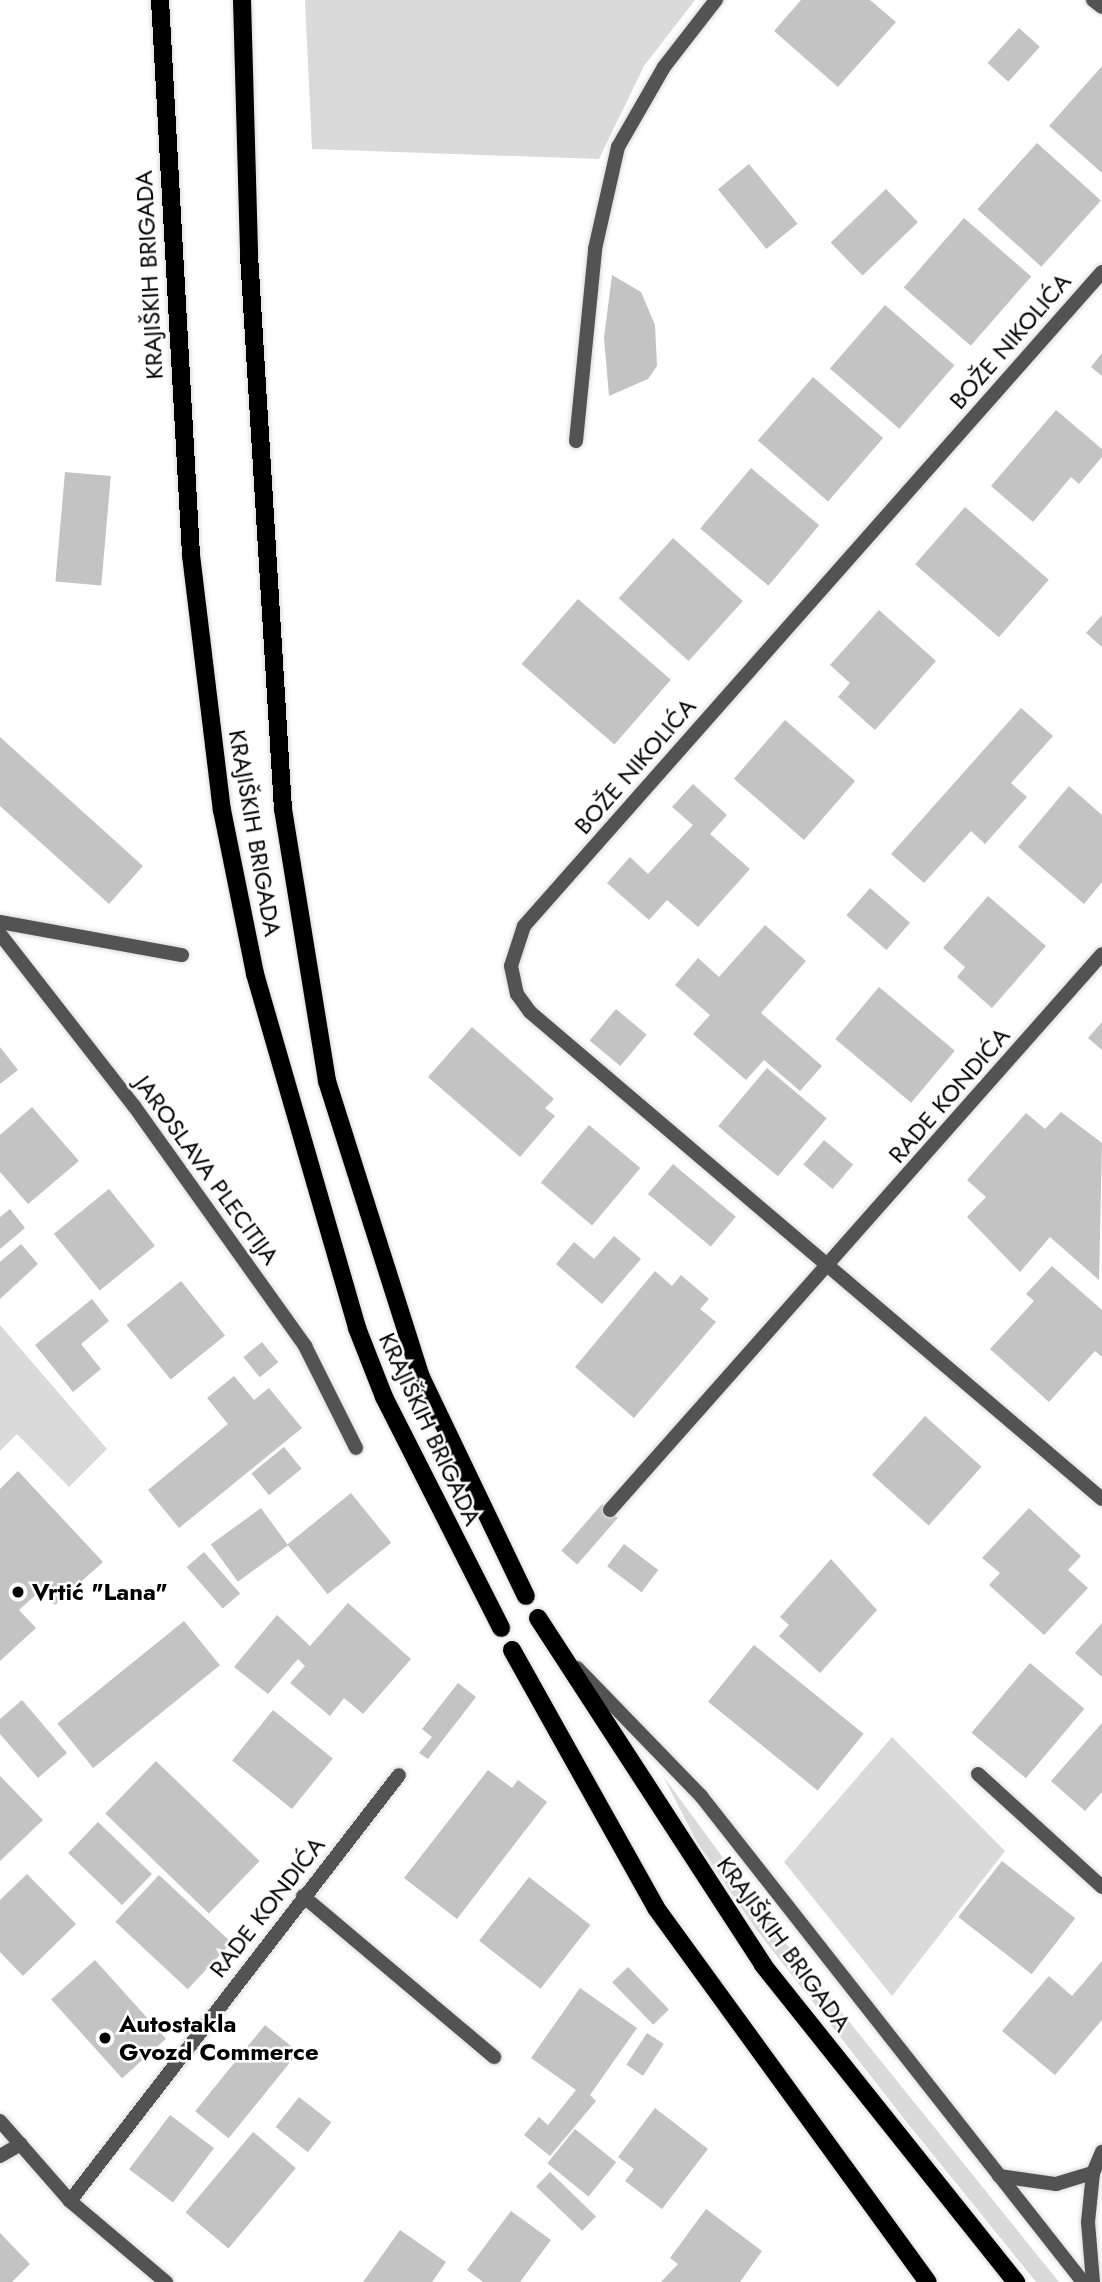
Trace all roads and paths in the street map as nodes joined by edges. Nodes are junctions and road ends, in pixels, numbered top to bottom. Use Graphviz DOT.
graph roads {
  1 [pos="160,0"];
  2 [pos="243,0"];
  3 [pos="716,0"];
  4 [pos="1093,0"];
  5 [pos="1102,8"];
  6 [pos="1102,272"];
  7 [pos="576,441"];
  8 [pos="0,922"];
  9 [pos="0,934"];
  10 [pos="1102,954"];
  11 [pos="182,955"];
  12 [pos="830,1265"];
  13 [pos="356,1448"];
  14 [pos="1102,1499"];
  15 [pos="610,1510"];
  16 [pos="526,1596"];
  17 [pos="538,1618"];
  18 [pos="500,1628"];
  19 [pos="558,1648"];
  20 [pos="512,1650"];
  21 [pos="978,1774"];
  22 [pos="399,1775"];
  23 [pos="1102,1887"];
  24 [pos="303,1896"];
  25 [pos="494,2057"];
  26 [pos="0,2121"];
  27 [pos="21,2144"];
  28 [pos="1102,2152"];
  29 [pos="0,2156"];
  30 [pos="1093,2173"];
  31 [pos="999,2176"];
  32 [pos="70,2201"];
  33 [pos="166,2282"];
  34 [pos="928,2282"];
  35 [pos="1016,2282"];
  36 [pos="1083,2282"];
  37 [pos="1093,2282"];
  1 -- 18 [label="main road, KRAJIŠKIH BRIGADA"];
  2 -- 16 [label="main road, KRAJIŠKIH BRIGADA"];
  3 -- 7 [label="street"];
  4 -- 5 [label="street"];
  6 -- 12 [label="street, BOŽE NIKOLIĆA"];
  8 -- 11 [label="street"];
  9 -- 13 [label="street, JAROSLAVA PLECITIJA"];
  10 -- 12 [label="street, RADE KONDIĆA"];
  12 -- 14 [label="street"];
  12 -- 15 [label="street, RADE KONDIĆA"];
  17 -- 19 [label="main road, KRAJIŠKIH BRIGADA"];
  19 -- 31 [label="street"];
  19 -- 35 [label="main road, KRAJIŠKIH BRIGADA"];
  20 -- 34 [label="main road"];
  21 -- 23 [label="street"];
  22 -- 24 [label="street, RADE KONDIĆA"];
  24 -- 25 [label="street"];
  24 -- 32 [label="street, RADE KONDIĆA"];
  26 -- 27 [label="street"];
  27 -- 29 [label="street"];
  27 -- 32 [label="street"];
  28 -- 30 [label="street"];
  30 -- 31 [label="street"];
  30 -- 37 [label="street"];
  31 -- 36 [label="street"];
  32 -- 33 [label="street"];
}
